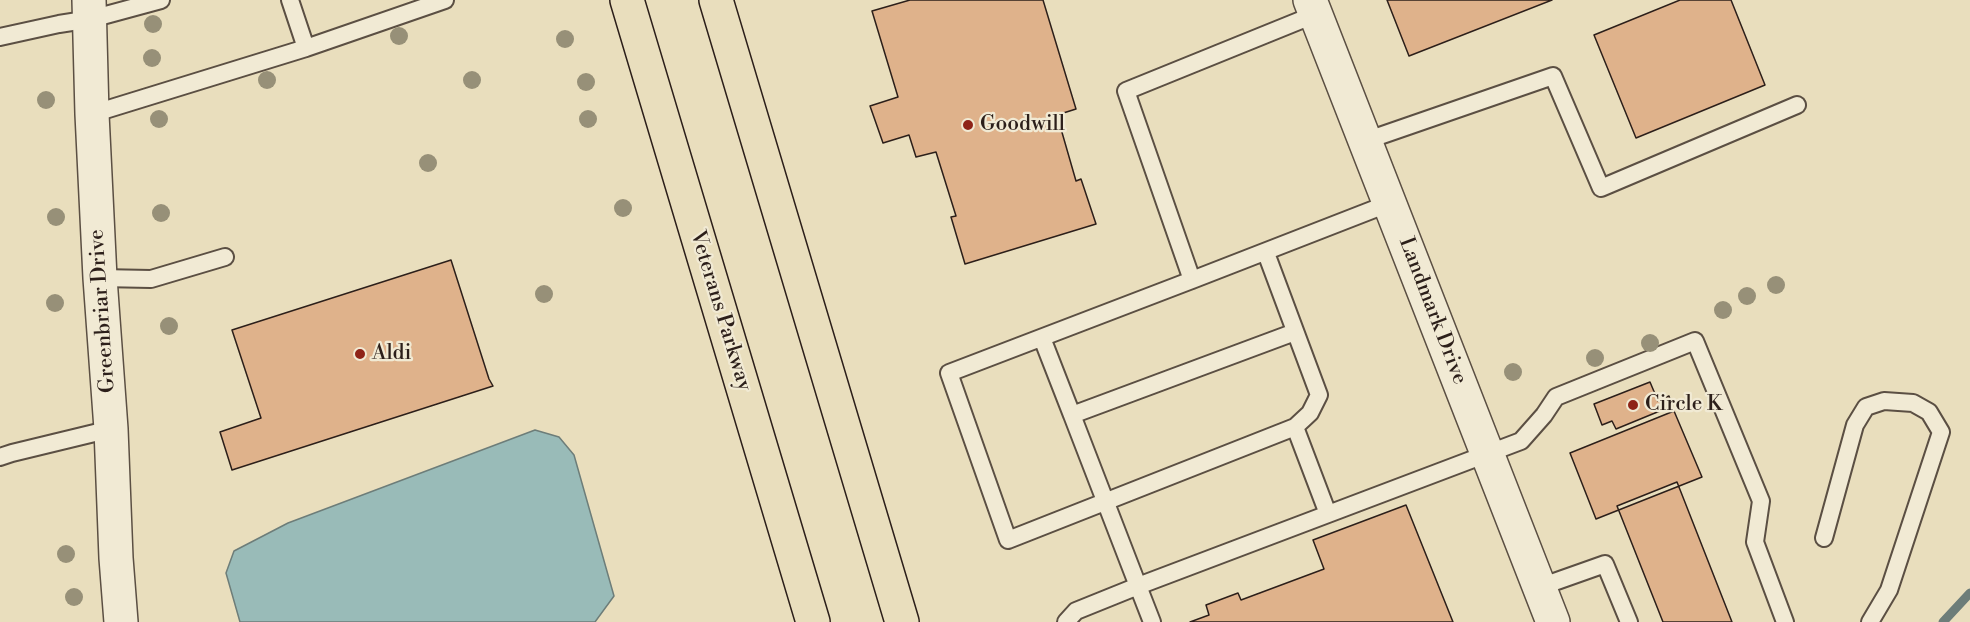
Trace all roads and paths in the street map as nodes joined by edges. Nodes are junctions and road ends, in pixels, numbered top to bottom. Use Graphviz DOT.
graph roads {
  1 [pos="161,0"];
  2 [pos="290,0"];
  3 [pos="445,0"];
  4 [pos="627,0"];
  5 [pos="716,0"];
  6 [pos="1313,7"];
  7 [pos="90,10"];
  8 [pos="0,37"];
  9 [pos="306,48"];
  10 [pos="1797,105"];
  11 [pos="92,114"];
  12 [pos="1365,141"];
  13 [pos="1390,203"];
  14 [pos="1266,253"];
  15 [pos="225,257"];
  16 [pos="100,278"];
  17 [pos="1192,280"];
  18 [pos="1295,332"];
  19 [pos="1042,338"];
  20 [pos="1072,415"];
  21 [pos="1295,427"];
  22 [pos="111,429"];
  23 [pos="1487,454"];
  24 [pos="0,457"];
  25 [pos="1106,502"];
  26 [pos="1328,514"];
  27 [pos="1824,538"];
  28 [pos="1138,586"];
  29 [pos="1540,587"];
  30 [pos="121,622"];
  31 [pos="813,622"];
  32 [pos="902,622"];
  33 [pos="1066,622"];
  34 [pos="1152,622"];
  35 [pos="1553,622"];
  36 [pos="1629,622"];
  37 [pos="1785,622"];
  38 [pos="1870,622"];
  1 -- 7 [label="lane"];
  2 -- 9 [label="lane"];
  3 -- 9 [label="lane"];
  4 -- 31 [label="highway, Veterans Parkway"];
  5 -- 32 [label="highway"];
  6 -- 12 [label="street, Landmark Drive"];
  6 -- 17 [label="lane"];
  7 -- 8 [label="lane"];
  7 -- 11 [label="street, Greenbriar Drive"];
  9 -- 11 [label="lane"];
  10 -- 12 [label="lane"];
  11 -- 16 [label="street, Greenbriar Drive"];
  12 -- 13 [label="street, Landmark Drive"];
  13 -- 14 [label="lane"];
  13 -- 23 [label="street, Landmark Drive"];
  14 -- 17 [label="lane"];
  14 -- 18 [label="lane"];
  15 -- 16 [label="lane"];
  16 -- 22 [label="street, Greenbriar Drive"];
  17 -- 19 [label="lane"];
  18 -- 20 [label="lane"];
  18 -- 21 [label="lane"];
  19 -- 20 [label="lane"];
  19 -- 25 [label="lane"];
  20 -- 25 [label="lane"];
  21 -- 25 [label="lane"];
  21 -- 26 [label="lane"];
  22 -- 24 [label="lane"];
  22 -- 30 [label="street, Greenbriar Drive"];
  23 -- 26 [label="lane"];
  23 -- 29 [label="street, Landmark Drive"];
  23 -- 37 [label="lane"];
  25 -- 28 [label="lane"];
  26 -- 28 [label="lane"];
  27 -- 38 [label="lane"];
  28 -- 33 [label="lane"];
  28 -- 34 [label="lane"];
  29 -- 35 [label="street, Landmark Drive"];
  29 -- 36 [label="lane"];
}
